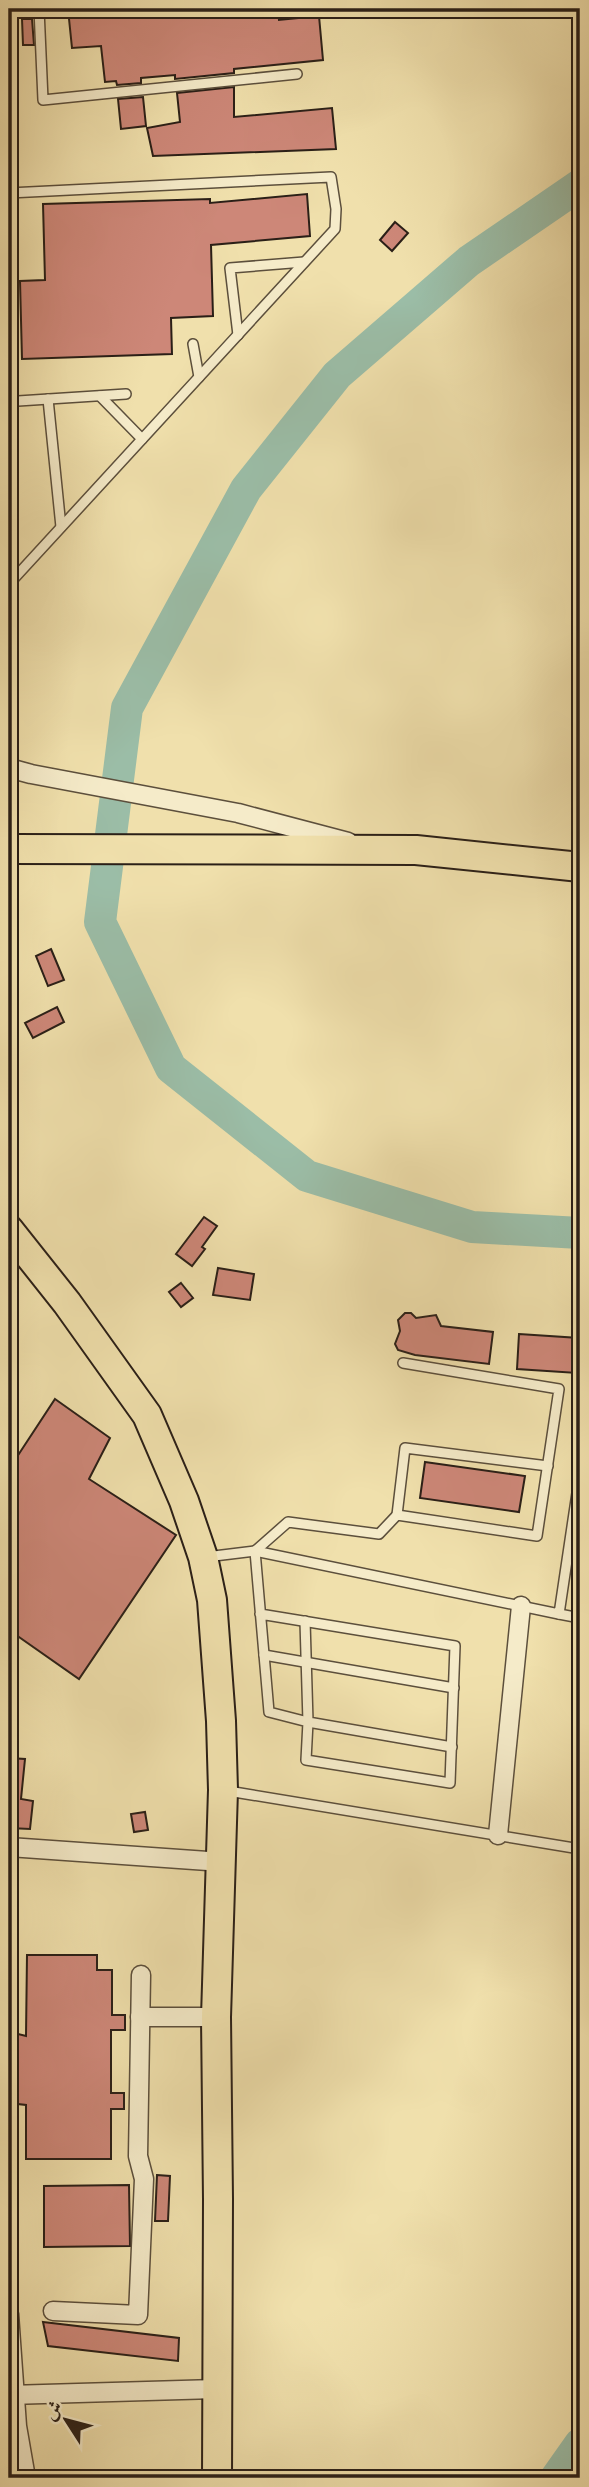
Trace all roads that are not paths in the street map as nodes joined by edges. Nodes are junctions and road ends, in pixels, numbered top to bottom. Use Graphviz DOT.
graph roads {
  1 [pos="38,9"];
  2 [pos="297,74"];
  3 [pos="9,192"];
  4 [pos="304,262"];
  5 [pos="238,335"];
  6 [pos="193,344"];
  7 [pos="199,377"];
  8 [pos="126,394"];
  9 [pos="100,396"];
  10 [pos="48,399"];
  11 [pos="18,401"];
  12 [pos="142,439"];
  13 [pos="61,527"];
  14 [pos="9,584"];
  15 [pos="9,768"];
  16 [pos="9,849"];
  17 [pos="379,850"];
  18 [pos="580,867"];
  19 [pos="9,1230"];
  20 [pos="403,1363"];
  21 [pos="548,1466"];
  22 [pos="580,1473"];
  23 [pos="397,1515"];
  24 [pos="255,1551"];
  25 [pos="203,1557"];
  26 [pos="521,1606"];
  27 [pos="260,1614"];
  28 [pos="559,1614"];
  29 [pos="580,1618"];
  30 [pos="304,1621"];
  31 [pos="264,1655"];
  32 [pos="306,1663"];
  33 [pos="454,1688"];
  34 [pos="308,1722"];
  35 [pos="452,1747"];
  36 [pos="223,1790"];
  37 [pos="498,1835"];
  38 [pos="9,1847"];
  39 [pos="580,1849"];
  40 [pos="222,1862"];
  41 [pos="141,1975"];
  42 [pos="140,2017"];
  43 [pos="216,2017"];
  44 [pos="53,2311"];
  45 [pos="9,2314"];
  46 [pos="216,2389"];
  47 [pos="12,2395"];
  48 [pos="26,2478"];
  49 [pos="217,2478"];
  1 -- 2 [label="lane"];
  3 -- 4 [label="lane"];
  4 -- 5 [label="lane"];
  4 -- 5 [label="lane"];
  5 -- 7 [label="lane"];
  6 -- 7 [label="lane"];
  7 -- 12 [label="lane"];
  8 -- 9 [label="lane"];
  9 -- 10 [label="lane"];
  9 -- 12 [label="lane"];
  10 -- 11 [label="lane"];
  10 -- 13 [label="lane"];
  12 -- 13 [label="lane"];
  13 -- 14 [label="lane"];
  15 -- 17 [label="street"];
  16 -- 17 [label="main road"];
  17 -- 18 [label="main road"];
  19 -- 25 [label="main road"];
  20 -- 21 [label="lane"];
  21 -- 23 [label="lane"];
  21 -- 23 [label="lane"];
  22 -- 28 [label="lane"];
  23 -- 24 [label="lane"];
  24 -- 25 [label="lane"];
  24 -- 26 [label="lane"];
  24 -- 27 [label="lane"];
  25 -- 36 [label="main road"];
  26 -- 28 [label="lane"];
  26 -- 37 [label="street"];
  27 -- 30 [label="lane"];
  27 -- 31 [label="lane"];
  28 -- 29 [label="lane"];
  30 -- 32 [label="lane"];
  30 -- 33 [label="lane"];
  31 -- 32 [label="lane"];
  31 -- 34 [label="lane"];
  32 -- 33 [label="lane"];
  32 -- 34 [label="lane"];
  33 -- 35 [label="lane"];
  34 -- 35 [label="lane"];
  34 -- 35 [label="lane"];
  36 -- 37 [label="lane"];
  36 -- 40 [label="main road"];
  37 -- 39 [label="lane"];
  38 -- 40 [label="street"];
  40 -- 43 [label="main road"];
  41 -- 42 [label="street"];
  42 -- 43 [label="street"];
  42 -- 44 [label="street"];
  43 -- 46 [label="main road"];
  45 -- 47 [label="street"];
  46 -- 47 [label="street"];
  46 -- 49 [label="main road"];
  47 -- 48 [label="street"];
}
